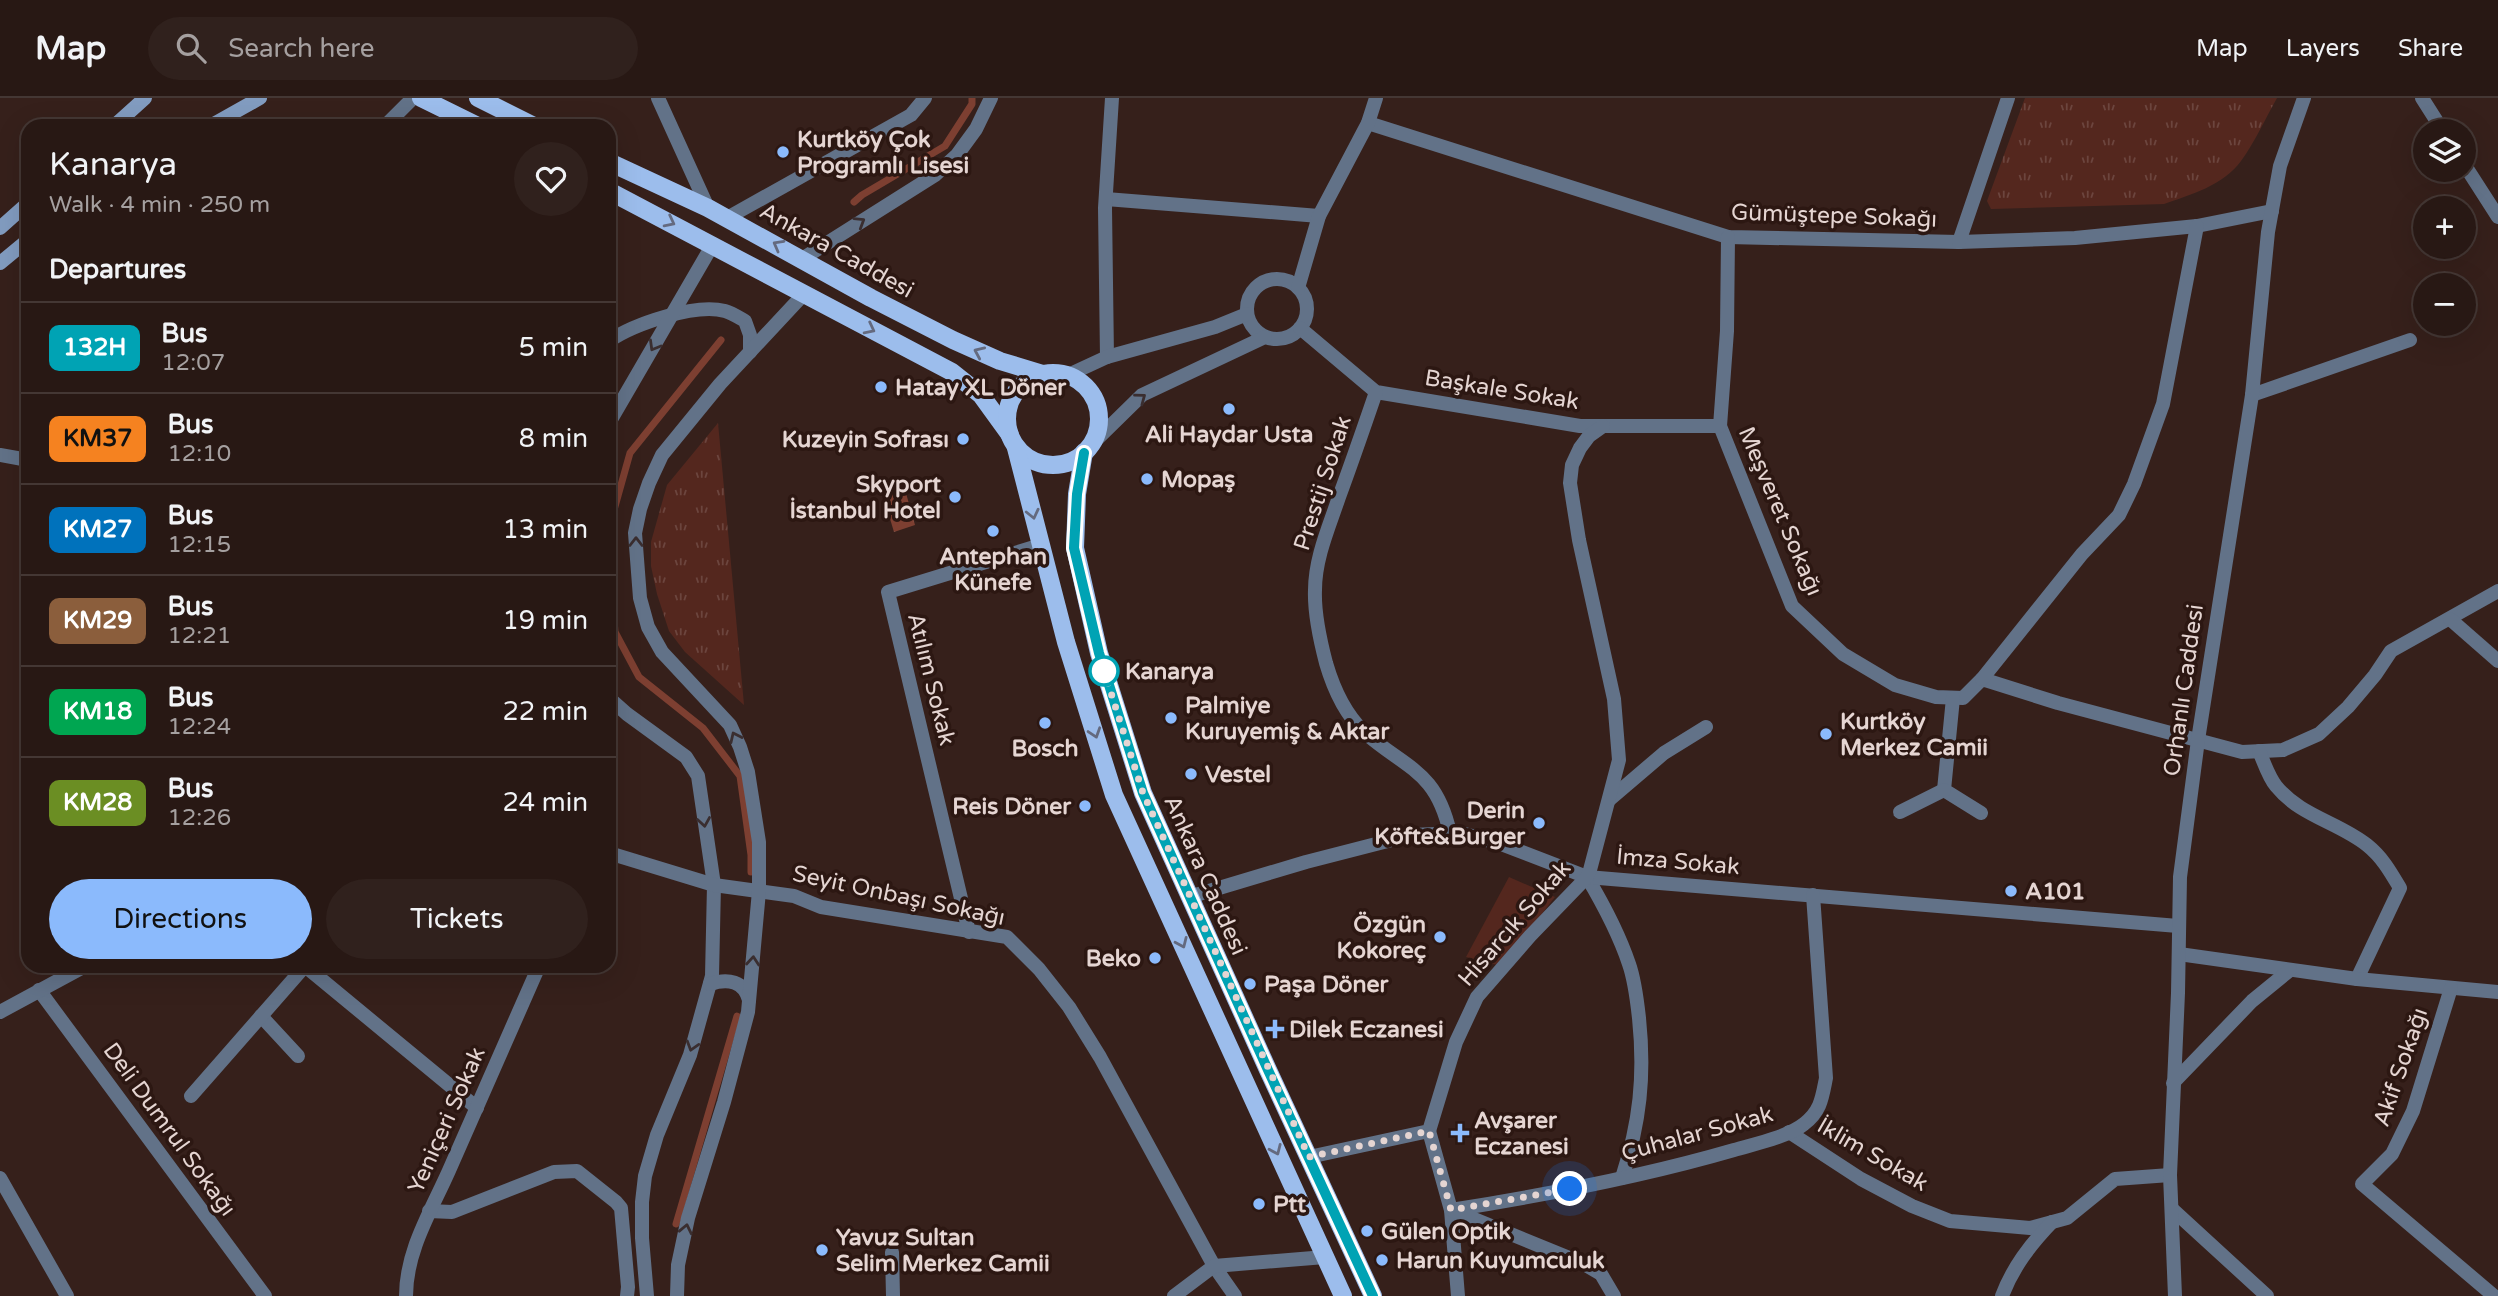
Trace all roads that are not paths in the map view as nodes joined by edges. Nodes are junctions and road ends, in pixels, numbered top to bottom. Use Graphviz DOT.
graph roads {
  1 [pos="145,98"];
  2 [pos="260,98"];
  3 [pos="413,98"];
  4 [pos="421,98"];
  5 [pos="478,98"];
  6 [pos="658,98"];
  7 [pos="925,98"];
  8 [pos="991,98"];
  9 [pos="1112,98"];
  10 [pos="1376,98"];
  11 [pos="2008,98"];
  12 [pos="2304,98"];
  13 [pos="2422,98"];
  14 [pos="122,119"];
  15 [pos="222,119"];
  16 [pos="393,119"];
  17 [pos="464,119"];
  18 [pos="520,119"];
  19 [pos="2435,119"];
  20 [pos="1368,123"];
  21 [pos="616,165"];
  22 [pos="2476,182"];
  23 [pos="616,195"];
  24 [pos="1106,199"];
  25 [pos="708,208"];
  26 [pos="21,209"];
  27 [pos="2272,211"];
  28 [pos="1319,216"];
  29 [pos="2498,217"];
  30 [pos="727,218"];
  31 [pos="2197,226"];
  32 [pos="0,228"];
  33 [pos="1728,237"];
  34 [pos="1959,242"];
  35 [pos="713,244"];
  36 [pos="21,246"];
  37 [pos="802,259"];
  38 [pos="0,263"];
  39 [pos="1298,288"];
  40 [pos="803,295"];
  41 [pos="1247,314"];
  42 [pos="672,315"];
  43 [pos="1300,328"];
  44 [pos="616,336"];
  45 [pos="1265,337"];
  46 [pos="2410,340"];
  47 [pos="750,352"];
  48 [pos="1107,357"];
  49 [pos="1043,374"];
  50 [pos="1066,376"];
  51 [pos="1376,392"];
  52 [pos="2252,395"];
  53 [pos="616,412"];
  54 [pos="1603,426"];
  55 [pos="1720,426"];
  56 [pos="1013,442"];
  57 [pos="1088,449"];
  58 [pos="0,455"];
  59 [pos="21,459"];
  60 [pos="1041,545"];
  61 [pos="2498,591"];
  62 [pos="2450,619"];
  63 [pos="2498,661"];
  64 [pos="1982,680"];
  65 [pos="1953,698"];
  66 [pos="616,705"];
  67 [pos="1706,727"];
  68 [pos="2198,740"];
  69 [pos="2259,751"];
  70 [pos="1944,790"];
  71 [pos="1608,800"];
  72 [pos="1900,813"];
  73 [pos="1981,814"];
  74 [pos="1450,833"];
  75 [pos="616,855"];
  76 [pos="1587,877"];
  77 [pos="714,884"];
  78 [pos="759,891"];
  79 [pos="1813,895"];
  80 [pos="1189,897"];
  81 [pos="2178,926"];
  82 [pos="969,932"];
  83 [pos="2179,954"];
  84 [pos="2290,970"];
  85 [pos="72,973"];
  86 [pos="299,973"];
  87 [pos="313,973"];
  88 [pos="536,973"];
  89 [pos="2357,979"];
  90 [pos="710,984"];
  91 [pos="2451,988"];
  92 [pos="39,990"];
  93 [pos="2498,992"];
  94 [pos="750,1002"];
  95 [pos="0,1012"];
  96 [pos="261,1016"];
  97 [pos="298,1056"];
  98 [pos="2173,1083"];
  99 [pos="191,1096"];
  100 [pos="477,1108"];
  101 [pos="1429,1131"];
  102 [pos="1789,1132"];
  103 [pos="1309,1157"];
  104 [pos="2170,1175"];
  105 [pos="0,1178"];
  106 [pos="1622,1178"];
  107 [pos="2172,1209"];
  108 [pos="1451,1210"];
  109 [pos="429,1211"];
  110 [pos="2053,1222"];
  111 [pos="892,1252"];
  112 [pos="1325,1257"];
  113 [pos="1214,1266"];
  114 [pos="67,1296"];
  115 [pos="265,1296"];
  116 [pos="406,1296"];
  117 [pos="626,1296"];
  118 [pos="647,1296"];
  119 [pos="677,1296"];
  120 [pos="894,1296"];
  121 [pos="1174,1296"];
  122 [pos="1235,1296"];
  123 [pos="1343,1296"];
  124 [pos="1373,1296"];
  125 [pos="1458,1296"];
  126 [pos="1614,1296"];
  127 [pos="2002,1296"];
  128 [pos="2175,1296"];
  129 [pos="2267,1296"];
  130 [pos="2494,1296"];
  1 -- 14 [label="main road"];
  2 -- 15 [label="main road"];
  3 -- 16 [label="street"];
  4 -- 17 [label="main road"];
  5 -- 18 [label="main road"];
  6 -- 25 [label="street"];
  7 -- 30 [label="street"];
  37 -- 8 [label="street, one-way"];
  9 -- 24 [label="street"];
  10 -- 20 [label="street"];
  11 -- 34 [label="street"];
  12 -- 27 [label="street, Orhanlı Caddesi"];
  13 -- 19 [label="street"];
  20 -- 28 [label="street"];
  20 -- 33 [label="street, Gümüştepe Sokağı"];
  21 -- 25 [label="main road, Ankara Caddesi"];
  22 -- 29 [label="street"];
  23 -- 35 [label="main road, one-way"];
  24 -- 28 [label="street"];
  24 -- 48 [label="street"];
  25 -- 30 [label="main road, Ankara Caddesi"];
  26 -- 32 [label="main road"];
  27 -- 31 [label="street, Gümüştepe Sokağı"];
  27 -- 52 [label="street, Orhanlı Caddesi"];
  28 -- 39 [label="street"];
  37 -- 30 [label="main road, Ankara Caddesi, one-way"];
  31 -- 34 [label="street, Gümüştepe Sokağı"];
  31 -- 64 [label="street"];
  33 -- 34 [label="street, Gümüştepe Sokağı"];
  33 -- 55 [label="street, Meşveret Sokağı"];
  35 -- 40 [label="main road"];
  35 -- 42 [label="street"];
  36 -- 38 [label="main road"];
  49 -- 37 [label="main road, Ankara Caddesi, one-way"];
  39 -- 41 [label="street"];
  39 -- 43 [label="street"];
  40 -- 47 [label="street"];
  40 -- 56 [label="main road, one-way"];
  41 -- 45 [label="street"];
  41 -- 48 [label="street"];
  42 -- 44 [label="street"];
  42 -- 47 [label="street"];
  42 -- 53 [label="street, one-way"];
  43 -- 45 [label="street"];
  43 -- 51 [label="street"];
  57 -- 45 [label="street, one-way"];
  46 -- 52 [label="street"];
  78 -- 47 [label="street, one-way"];
  48 -- 50 [label="street"];
  49 -- 50 [label="main road"];
  49 -- 56 [label="main road"];
  50 -- 57 [label="main road"];
  51 -- 54 [label="street, Başkale Sokak"];
  51 -- 74 [label="street, Prestij Sokak"];
  52 -- 68 [label="street, Orhanlı Caddesi"];
  54 -- 55 [label="street, Başkale Sokak"];
  54 -- 71 [label="street, Hisarcık Sokak"];
  55 -- 65 [label="street, Meşveret Sokağı"];
  56 -- 57 [label="main road"];
  56 -- 60 [label="main road, one-way"];
  57 -- 80 [label="main road, Ankara Caddesi"];
  58 -- 59 [label="street"];
  60 -- 82 [label="street, Atılım Sokak"];
  60 -- 112 [label="main road, one-way"];
  61 -- 62 [label="street"];
  62 -- 63 [label="street"];
  62 -- 69 [label="street"];
  64 -- 65 [label="street"];
  64 -- 68 [label="street"];
  65 -- 70 [label="street"];
  66 -- 77 [label="street, one-way"];
  67 -- 71 [label="street"];
  68 -- 69 [label="street"];
  68 -- 81 [label="street, Orhanlı Caddesi"];
  69 -- 89 [label="street"];
  70 -- 72 [label="street"];
  70 -- 73 [label="street"];
  71 -- 76 [label="street, Hisarcık Sokak"];
  74 -- 76 [label="street, İmza Sokak"];
  74 -- 80 [label="street, İmza Sokak"];
  75 -- 77 [label="street, Seyit Onbaşı Sokağı"];
  76 -- 79 [label="street, İmza Sokak"];
  76 -- 101 [label="street, Hisarcık Sokak"];
  76 -- 106 [label="street"];
  77 -- 78 [label="street, Seyit Onbaşı Sokağı"];
  77 -- 90 [label="street"];
  78 -- 82 [label="street, Seyit Onbaşı Sokağı"];
  94 -- 78 [label="street, one-way"];
  79 -- 81 [label="street, İmza Sokak"];
  79 -- 102 [label="street, Çuhalar Sokak"];
  80 -- 103 [label="main road, Ankara Caddesi"];
  81 -- 83 [label="street, Orhanlı Caddesi"];
  82 -- 113 [label="street, Seyit Onbaşı Sokağı"];
  83 -- 84 [label="street"];
  83 -- 98 [label="street, Orhanlı Caddesi"];
  84 -- 89 [label="street"];
  84 -- 98 [label="street"];
  85 -- 92 [label="street"];
  86 -- 96 [label="street"];
  87 -- 100 [label="street"];
  88 -- 100 [label="street, Yeniçeri Sokak"];
  89 -- 91 [label="street"];
  90 -- 94 [label="street"];
  90 -- 118 [label="street, one-way"];
  91 -- 93 [label="street"];
  91 -- 130 [label="street, Akif Sokağı"];
  92 -- 95 [label="street"];
  92 -- 115 [label="street, Deli Dumrul Sokağı"];
  119 -- 94 [label="street, one-way"];
  96 -- 97 [label="street"];
  96 -- 99 [label="street"];
  98 -- 104 [label="street, Orhanlı Caddesi"];
  100 -- 109 [label="street, Yeniçeri Sokak"];
  101 -- 103 [label="street"];
  101 -- 108 [label="street"];
  102 -- 106 [label="street, Çuhalar Sokak"];
  102 -- 110 [label="street, İklim Sokak"];
  103 -- 124 [label="main road, Ankara Caddesi"];
  104 -- 107 [label="street, Orhanlı Caddesi"];
  104 -- 110 [label="street, İklim Sokak"];
  105 -- 114 [label="street"];
  106 -- 108 [label="street, Çuhalar Sokak"];
  107 -- 128 [label="street, Orhanlı Caddesi"];
  107 -- 129 [label="street"];
  108 -- 125 [label="street"];
  108 -- 126 [label="street"];
  109 -- 116 [label="street, Yeniçeri Sokak"];
  109 -- 117 [label="street"];
  110 -- 127 [label="street"];
  111 -- 120 [label="street"];
  112 -- 113 [label="street"];
  112 -- 123 [label="main road"];
  113 -- 121 [label="street"];
  113 -- 122 [label="street, Seyit Onbaşı Sokağı"];
}
